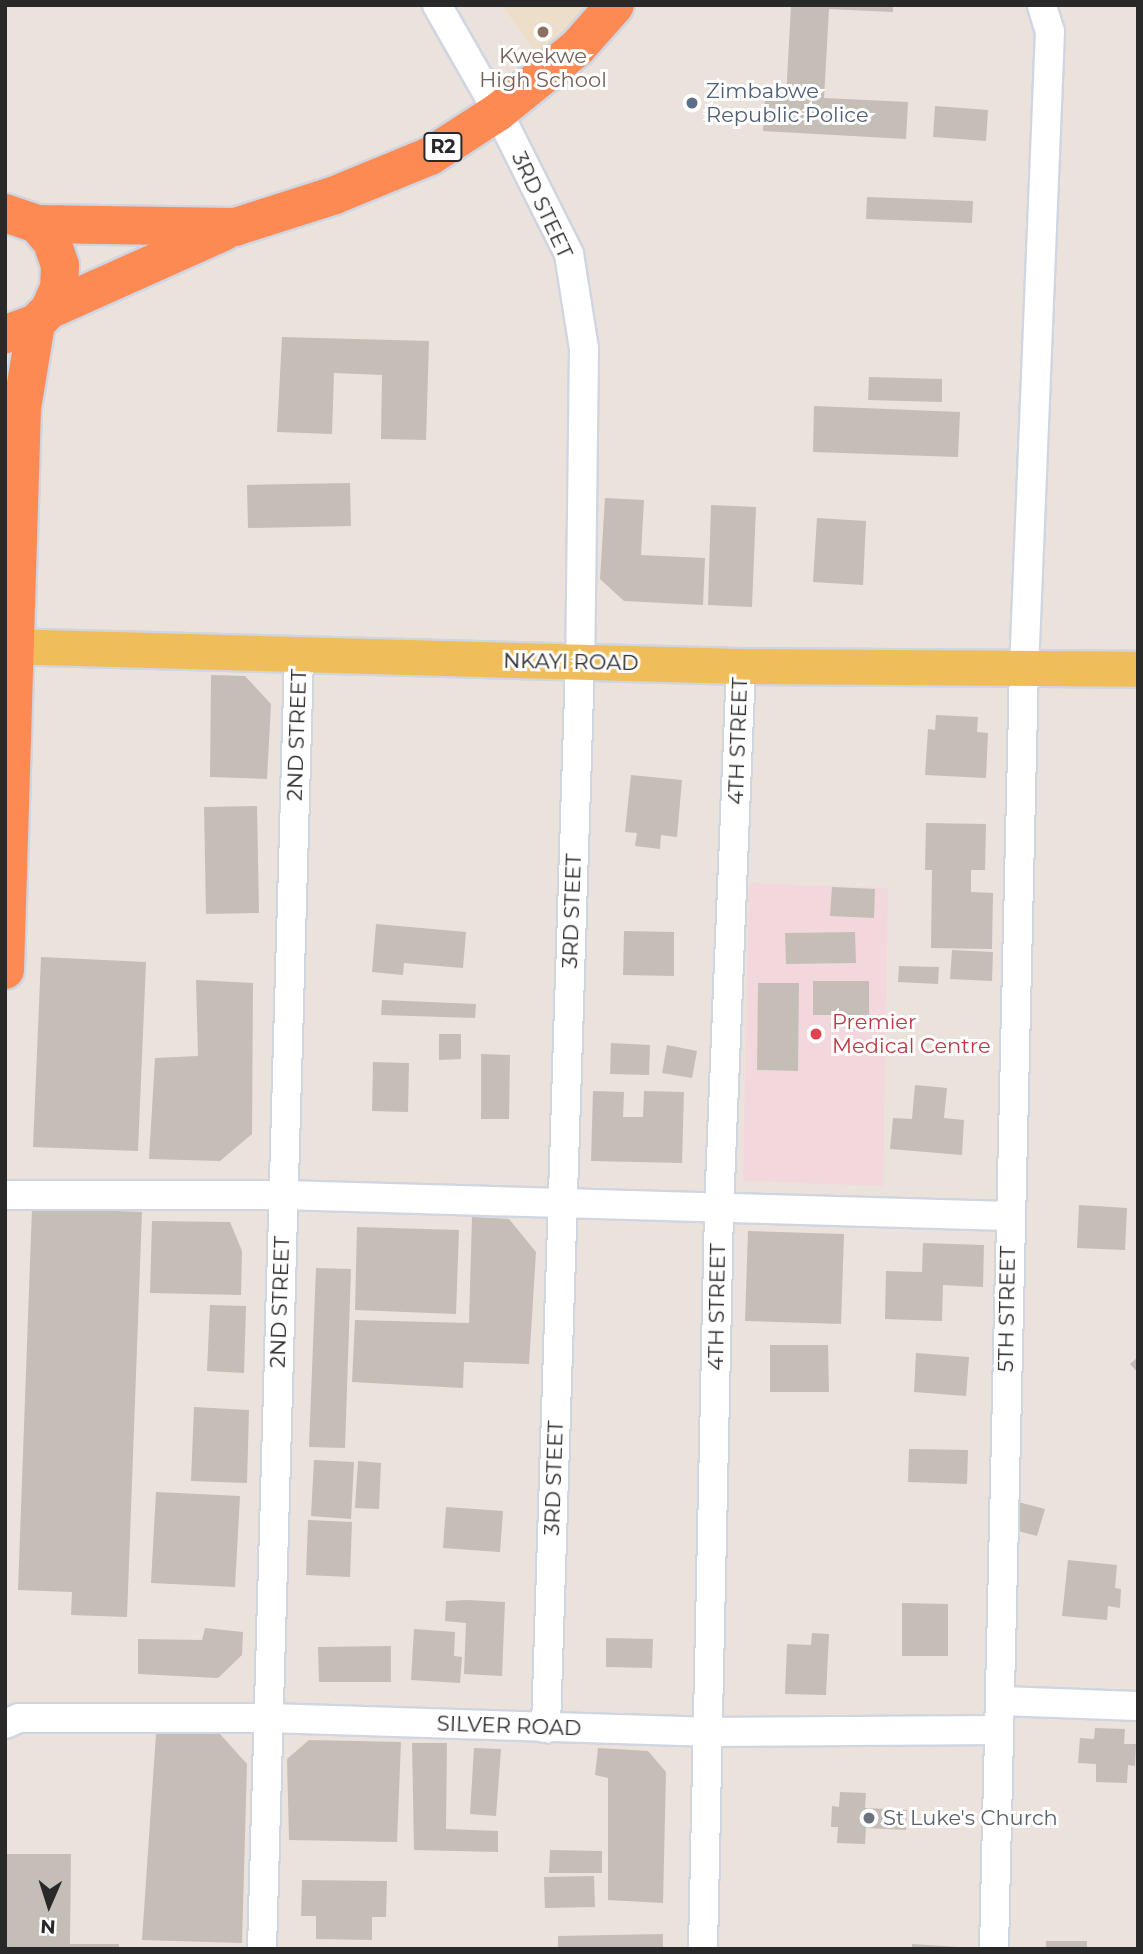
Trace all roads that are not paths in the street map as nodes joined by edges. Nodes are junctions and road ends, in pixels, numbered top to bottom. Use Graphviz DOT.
graph roads {
  1 [pos="437,5"];
  2 [pos="615,5"];
  3 [pos="1042,5"];
  4 [pos="498,112"];
  5 [pos="15,215"];
  6 [pos="235,227"];
  7 [pos="30,323"];
  8 [pos="10,646"];
  9 [pos="299,656"];
  10 [pos="580,662"];
  11 [pos="741,666"];
  12 [pos="1138,669"];
  13 [pos="1024,670"];
  14 [pos="8,735"];
  15 [pos="7,874"];
  16 [pos="5,970"];
  17 [pos="5,1195"];
  18 [pos="283,1195"];
  19 [pos="562,1201"];
  20 [pos="719,1209"];
  21 [pos="1008,1216"];
  22 [pos="1002,1701"];
  23 [pos="1138,1706"];
  24 [pos="10,1718"];
  25 [pos="269,1718"];
  26 [pos="546,1728"];
  27 [pos="999,1730"];
  28 [pos="707,1732"];
  29 [pos="262,1949"];
  30 [pos="703,1949"];
  31 [pos="994,1949"];
  1 -- 4 [label="street, 3RD STEET"];
  2 -- 4 [label="highway, R2"];
  3 -- 13 [label="street, 5TH STREET"];
  4 -- 6 [label="highway, R2"];
  4 -- 10 [label="street, 3RD STEET"];
  5 -- 6 [label="highway, R2"];
  5 -- 7 [label="highway, R2"];
  6 -- 7 [label="highway, R2"];
  7 -- 8 [label="highway, R2"];
  8 -- 9 [label="main road, NKAYI ROAD"];
  8 -- 14 [label="highway, R2"];
  9 -- 10 [label="main road, NKAYI ROAD"];
  9 -- 18 [label="street, 2ND STREET"];
  10 -- 11 [label="main road, NKAYI ROAD"];
  10 -- 19 [label="street, 3RD STEET"];
  11 -- 13 [label="main road, NKAYI ROAD"];
  11 -- 20 [label="street, 4TH STREET"];
  12 -- 13 [label="main road, NKAYI ROAD"];
  13 -- 21 [label="street, 5TH STREET"];
  14 -- 15 [label="highway, R2"];
  15 -- 16 [label="highway, R2"];
  17 -- 18 [label="street"];
  18 -- 19 [label="street"];
  18 -- 25 [label="street, 2ND STREET"];
  19 -- 20 [label="street"];
  19 -- 26 [label="street, 3RD STEET"];
  20 -- 21 [label="street"];
  20 -- 28 [label="street, 4TH STREET"];
  21 -- 22 [label="street, 5TH STREET"];
  22 -- 23 [label="street"];
  22 -- 27 [label="street, 5TH STREET"];
  24 -- 25 [label="street, SILVER ROAD"];
  25 -- 26 [label="street, SILVER ROAD"];
  25 -- 29 [label="street, 2ND STREET"];
  26 -- 28 [label="street, SILVER ROAD"];
  27 -- 28 [label="street, SILVER ROAD"];
  27 -- 31 [label="street, 5TH STREET"];
  28 -- 30 [label="street, 4TH STREET"];
}
